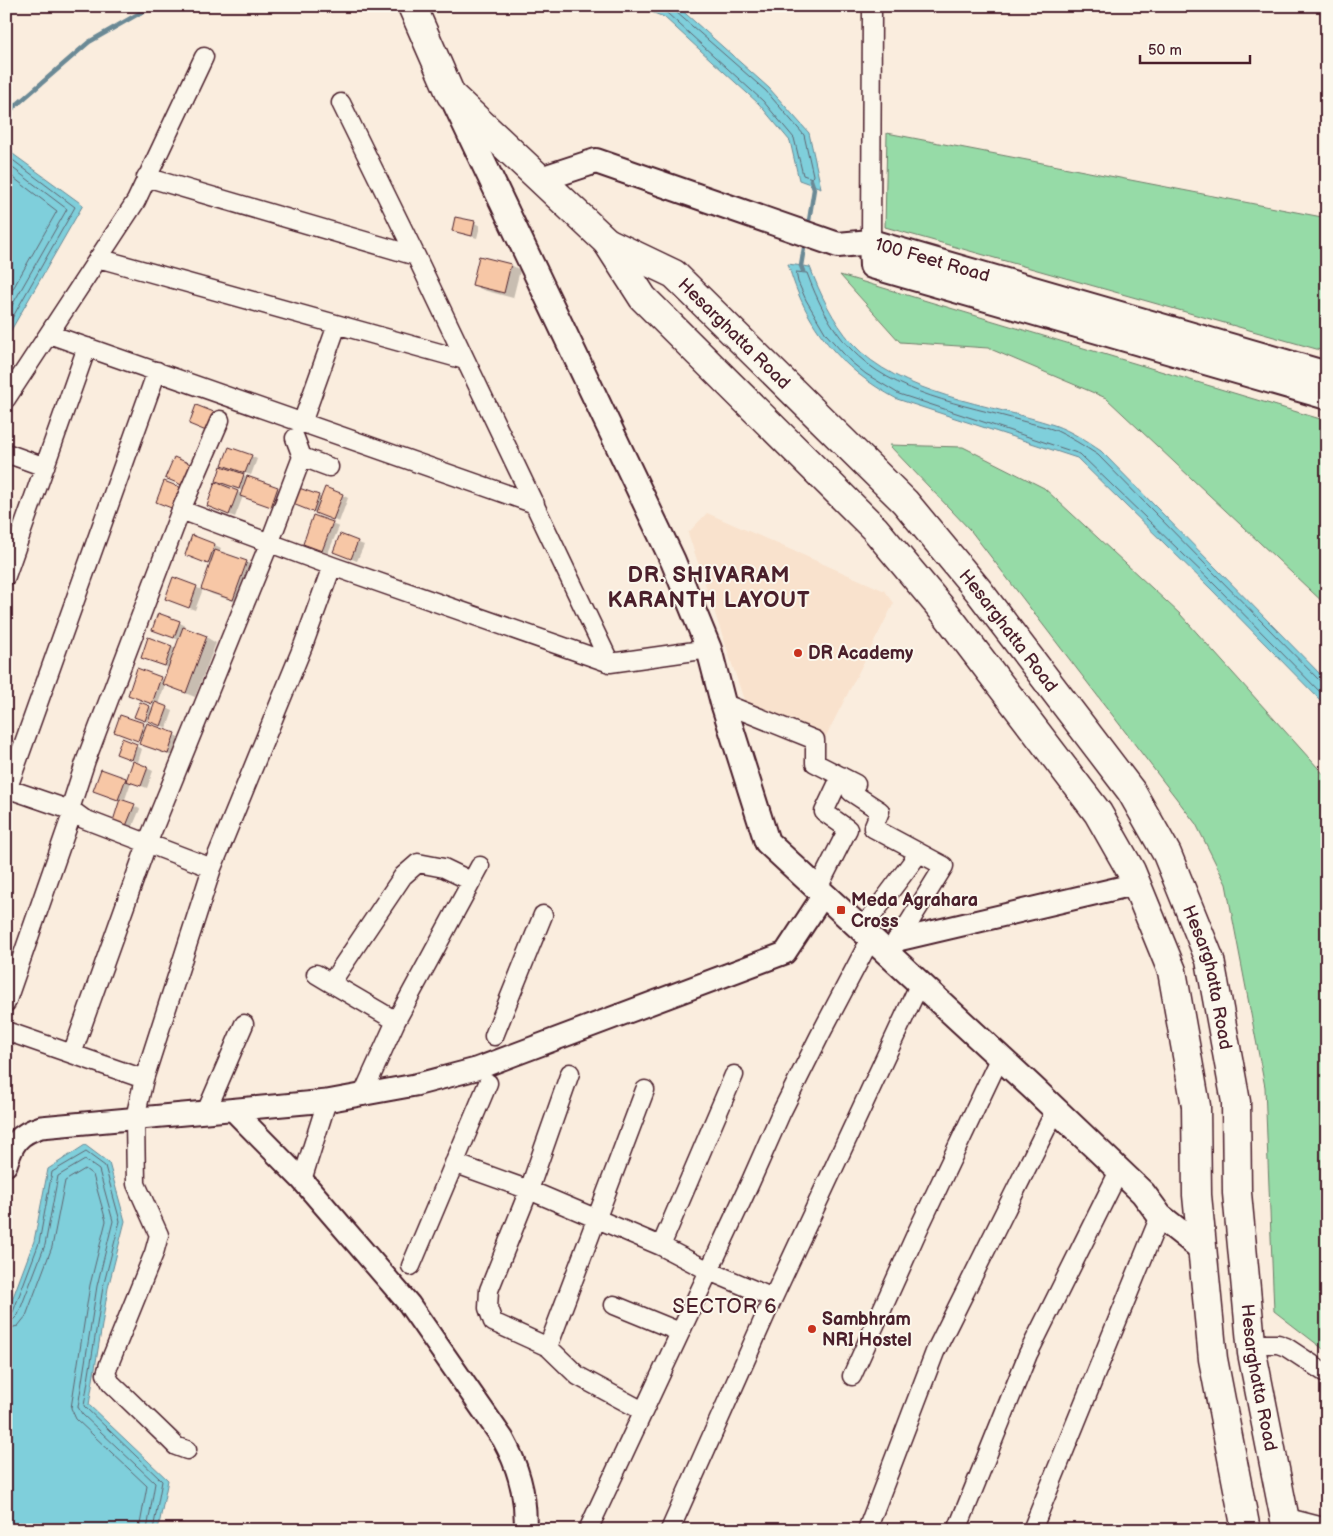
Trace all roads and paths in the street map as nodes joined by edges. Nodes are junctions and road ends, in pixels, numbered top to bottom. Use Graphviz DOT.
graph roads {
  1 [pos="412,6"];
  2 [pos="872,6"];
  3 [pos="204,57"];
  4 [pos="451,95"];
  5 [pos="342,103"];
  6 [pos="146,178"];
  7 [pos="540,179"];
  8 [pos="607,242"];
  9 [pos="871,242"];
  10 [pos="416,256"];
  11 [pos="98,258"];
  12 [pos="337,325"];
  13 [pos="49,334"];
  14 [pos="87,347"];
  15 [pos="465,360"];
  16 [pos="157,372"];
  17 [pos="1327,374"];
  18 [pos="6,398"];
  19 [pos="1327,398"];
  20 [pos="220,420"];
  21 [pos="299,430"];
  22 [pos="6,453"];
  23 [pos="302,457"];
  24 [pos="329,466"];
  25 [pos="45,467"];
  26 [pos="534,504"];
  27 [pos="181,510"];
  28 [pos="269,544"];
  29 [pos="332,566"];
  30 [pos="6,576"];
  31 [pos="709,649"];
  32 [pos="610,662"];
  33 [pos="723,703"];
  34 [pos="841,776"];
  35 [pos="7,790"];
  36 [pos="73,811"];
  37 [pos="147,844"];
  38 [pos="919,853"];
  39 [pos="480,866"];
  40 [pos="212,868"];
  41 [pos="471,882"];
  42 [pos="1136,884"];
  43 [pos="821,891"];
  44 [pos="543,915"];
  45 [pos="881,941"];
  46 [pos="316,974"];
  47 [pos="331,983"];
  48 [pos="920,983"];
  49 [pos="6,1003"];
  50 [pos="396,1021"];
  51 [pos="244,1024"];
  52 [pos="6,1031"];
  53 [pos="494,1036"];
  54 [pos="72,1054"];
  55 [pos="1000,1057"];
  56 [pos="570,1072"];
  57 [pos="734,1075"];
  58 [pos="144,1079"];
  59 [pos="488,1083"];
  60 [pos="645,1090"];
  61 [pos="362,1096"];
  62 [pos="327,1101"];
  63 [pos="1056,1109"];
  64 [pos="233,1110"];
  65 [pos="206,1112"];
  66 [pos="135,1118"];
  67 [pos="454,1163"];
  68 [pos="6,1165"];
  69 [pos="1119,1170"];
  70 [pos="302,1180"];
  71 [pos="529,1190"];
  72 [pos="1160,1216"];
  73 [pos="598,1219"];
  74 [pos="661,1246"];
  75 [pos="1202,1250"];
  76 [pos="411,1266"];
  77 [pos="709,1271"];
  78 [pos="773,1298"];
  79 [pos="614,1305"];
  80 [pos="680,1332"];
  81 [pos="1251,1344"];
  82 [pos="548,1347"];
  83 [pos="1327,1374"];
  84 [pos="852,1376"];
  85 [pos="642,1411"];
  86 [pos="186,1450"];
  87 [pos="1285,1523"];
  88 [pos="1327,1528"];
  89 [pos="525,1530"];
  90 [pos="588,1530"];
  91 [pos="670,1530"];
  92 [pos="867,1530"];
  93 [pos="957,1530"];
  94 [pos="1032,1530"];
  95 [pos="1246,1530"];
  1 -- 4 [label="main road"];
  2 -- 9 [label="street"];
  3 -- 6 [label="street"];
  4 -- 7 [label="main road"];
  4 -- 31 [label="main road"];
  5 -- 10 [label="street"];
  6 -- 10 [label="street"];
  6 -- 11 [label="street"];
  7 -- 8 [label="main road"];
  7 -- 9 [label="main road"];
  8 -- 42 [label="main road, Hesarghatta Road"];
  8 -- 81 [label="main road, Hesarghatta Road"];
  9 -- 17 [label="main road, 100 Feet Road"];
  9 -- 19 [label="main road, 100 Feet Road"];
  10 -- 15 [label="street"];
  11 -- 12 [label="street"];
  11 -- 13 [label="street"];
  12 -- 15 [label="street"];
  12 -- 21 [label="street"];
  13 -- 14 [label="street"];
  13 -- 18 [label="street"];
  14 -- 16 [label="street"];
  14 -- 25 [label="street"];
  15 -- 26 [label="street"];
  16 -- 21 [label="street"];
  16 -- 35 [label="street"];
  20 -- 27 [label="street"];
  21 -- 23 [label="street"];
  21 -- 26 [label="street"];
  22 -- 25 [label="street"];
  23 -- 24 [label="street"];
  23 -- 28 [label="street"];
  25 -- 30 [label="street"];
  26 -- 32 [label="street"];
  27 -- 28 [label="street"];
  27 -- 36 [label="street"];
  28 -- 29 [label="street"];
  28 -- 37 [label="street"];
  29 -- 32 [label="street"];
  29 -- 40 [label="street"];
  31 -- 32 [label="street"];
  31 -- 33 [label="main road"];
  33 -- 34 [label="street"];
  33 -- 43 [label="main road"];
  34 -- 38 [label="street"];
  34 -- 43 [label="street"];
  35 -- 36 [label="street"];
  36 -- 37 [label="street"];
  36 -- 49 [label="street"];
  37 -- 40 [label="street"];
  37 -- 54 [label="street"];
  38 -- 45 [label="street"];
  38 -- 45 [label="street"];
  39 -- 41 [label="street"];
  40 -- 58 [label="street"];
  41 -- 47 [label="street"];
  41 -- 50 [label="street"];
  42 -- 45 [label="street"];
  42 -- 75 [label="main road, Hesarghatta Road"];
  43 -- 45 [label="main road"];
  43 -- 61 [label="street"];
  44 -- 53 [label="street"];
  45 -- 48 [label="main road"];
  45 -- 77 [label="street"];
  46 -- 47 [label="street"];
  47 -- 50 [label="street"];
  48 -- 55 [label="main road"];
  48 -- 78 [label="street"];
  50 -- 61 [label="street"];
  51 -- 65 [label="street"];
  52 -- 54 [label="street"];
  54 -- 58 [label="street"];
  55 -- 63 [label="main road"];
  55 -- 84 [label="street"];
  56 -- 71 [label="street"];
  57 -- 74 [label="street"];
  58 -- 66 [label="street"];
  59 -- 67 [label="street"];
  60 -- 73 [label="street"];
  61 -- 62 [label="street"];
  62 -- 64 [label="street"];
  62 -- 70 [label="street"];
  63 -- 69 [label="main road"];
  63 -- 92 [label="street"];
  64 -- 65 [label="street"];
  64 -- 70 [label="street"];
  65 -- 66 [label="street"];
  66 -- 68 [label="street"];
  66 -- 86 [label="street"];
  67 -- 71 [label="street"];
  67 -- 76 [label="street"];
  69 -- 72 [label="main road"];
  69 -- 93 [label="street"];
  70 -- 89 [label="street"];
  71 -- 73 [label="street"];
  71 -- 82 [label="street"];
  72 -- 75 [label="main road"];
  72 -- 94 [label="street"];
  73 -- 74 [label="street"];
  73 -- 82 [label="street"];
  74 -- 77 [label="street"];
  75 -- 95 [label="main road, Hesarghatta Road"];
  77 -- 78 [label="street"];
  77 -- 80 [label="street"];
  78 -- 91 [label="street"];
  79 -- 80 [label="street"];
  80 -- 85 [label="street"];
  81 -- 83 [label="street"];
  81 -- 87 [label="main road, Hesarghatta Road"];
  82 -- 85 [label="street"];
  85 -- 90 [label="street"];
  87 -- 88 [label="street"];
}
